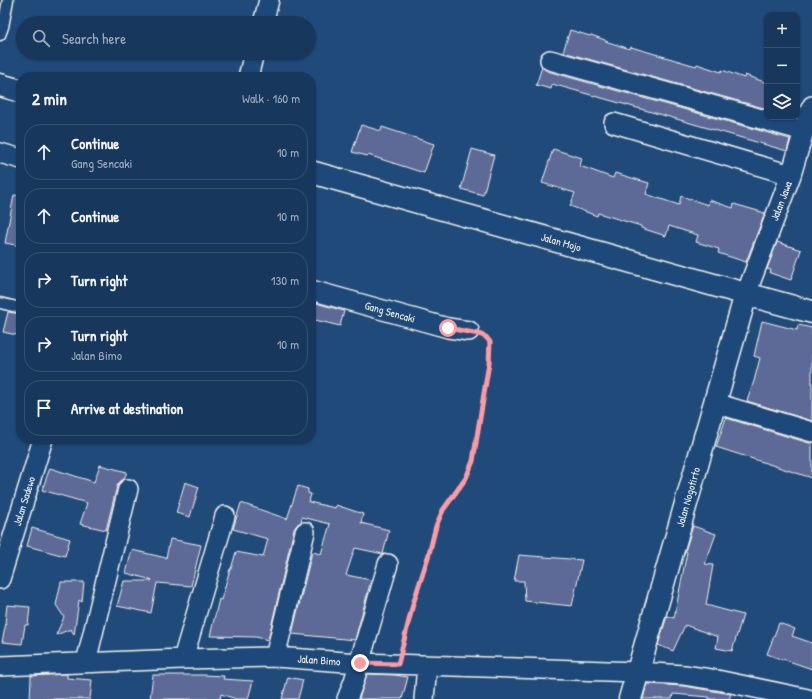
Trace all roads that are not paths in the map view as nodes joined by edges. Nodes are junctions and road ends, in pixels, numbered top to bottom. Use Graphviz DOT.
graph roads {
  1 [pos="8,0"];
  2 [pos="269,0"];
  3 [pos="265,16"];
  4 [pos="0,35"];
  5 [pos="252,60"];
  6 [pos="550,60"];
  7 [pos="249,72"];
  8 [pos="0,85"];
  9 [pos="16,90"];
  10 [pos="809,119"];
  11 [pos="614,123"];
  12 [pos="0,153"];
  13 [pos="16,158"];
  14 [pos="316,173"];
  15 [pos="791,175"];
  16 [pos="316,291"];
  17 [pos="746,294"];
  18 [pos="0,303"];
  19 [pos="16,307"];
  20 [pos="812,312"];
  21 [pos="469,331"];
  22 [pos="715,403"];
  23 [pos="812,432"];
  24 [pos="41,444"];
  25 [pos="128,489"];
  26 [pos="225,516"];
  27 [pos="305,532"];
  28 [pos="388,564"];
  29 [pos="2,568"];
  30 [pos="275,657"];
  31 [pos="183,659"];
  32 [pos="86,662"];
  33 [pos="360,663"];
  34 [pos="0,666"];
  35 [pos="427,666"];
  36 [pos="638,672"];
  37 [pos="347,699"];
  38 [pos="424,699"];
  39 [pos="630,699"];
  40 [pos="808,699"];
  1 -- 4 [label="lane"];
  2 -- 3 [label="street"];
  5 -- 7 [label="street"];
  6 -- 10 [label="street"];
  8 -- 9 [label="street"];
  10 -- 15 [label="street, Jalan Jawa"];
  11 -- 15 [label="street"];
  12 -- 13 [label="street"];
  14 -- 17 [label="street, Jalan Mojo"];
  15 -- 17 [label="street, Jalan Jawa"];
  16 -- 21 [label="street, Gang Sencaki"];
  17 -- 20 [label="street, Jalan Mojo"];
  17 -- 22 [label="street, Jalan Nogotirto"];
  18 -- 19 [label="lane"];
  22 -- 23 [label="street"];
  22 -- 36 [label="street, Jalan Nogotirto"];
  24 -- 29 [label="street, Jalan Sadewo"];
  25 -- 32 [label="street"];
  26 -- 31 [label="street"];
  27 -- 30 [label="street"];
  28 -- 33 [label="street"];
  30 -- 31 [label="street, Jalan Bimo"];
  30 -- 33 [label="street, Jalan Bimo"];
  31 -- 32 [label="street, Jalan Bimo"];
  32 -- 34 [label="street, Jalan Bimo"];
  33 -- 35 [label="street, Jalan Bimo"];
  33 -- 37 [label="street"];
  35 -- 36 [label="street, Jalan Bimo"];
  35 -- 38 [label="street"];
  36 -- 39 [label="street, Jalan Nogotirto"];
  36 -- 40 [label="street, Jalan Bimo"];
}
